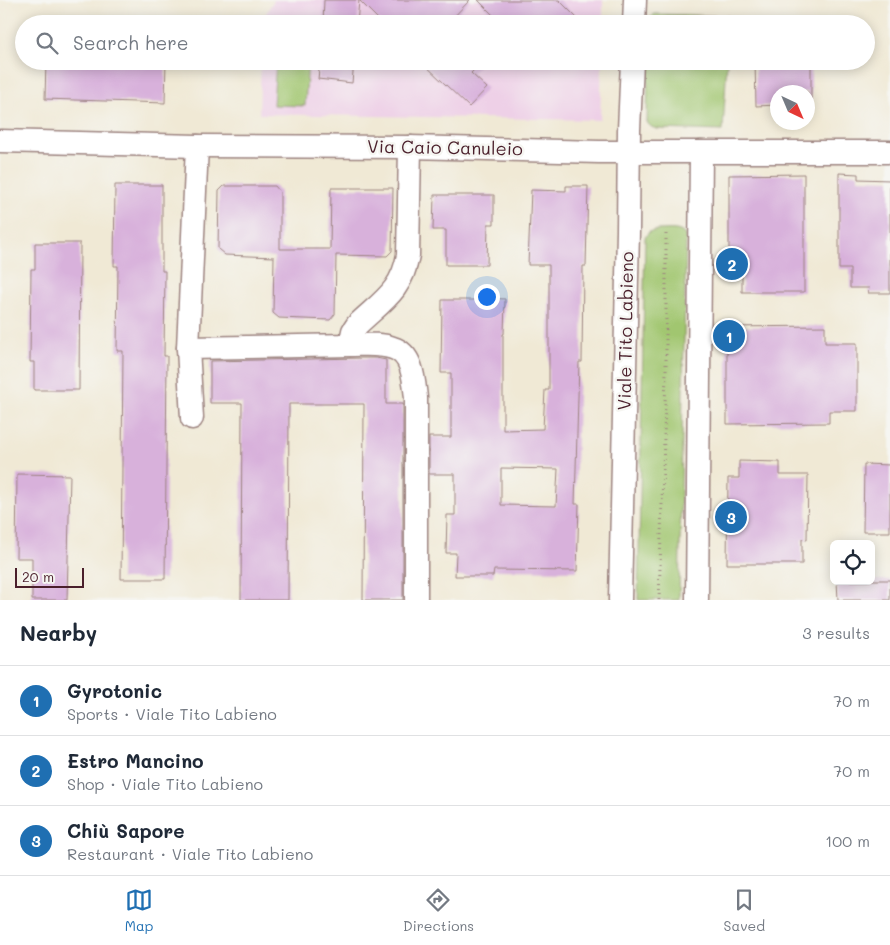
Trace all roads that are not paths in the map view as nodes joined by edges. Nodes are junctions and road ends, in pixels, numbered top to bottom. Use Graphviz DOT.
graph roads {
  1 [pos="632,70"];
  2 [pos="0,141"];
  3 [pos="196,146"];
  4 [pos="410,147"];
  5 [pos="629,152"];
  6 [pos="701,152"];
  7 [pos="890,152"];
  8 [pos="350,345"];
  9 [pos="188,348"];
  10 [pos="192,418"];
  11 [pos="416,600"];
  12 [pos="620,600"];
  13 [pos="697,600"];
  1 -- 5 [label="street, Viale Tito Labieno"];
  2 -- 3 [label="street, Via Caio Canuleio"];
  3 -- 4 [label="street, Via Caio Canuleio"];
  3 -- 9 [label="street"];
  4 -- 5 [label="street, Via Caio Canuleio"];
  4 -- 8 [label="street"];
  5 -- 6 [label="street, Via Caio Canuleio"];
  5 -- 12 [label="street, Viale Tito Labieno"];
  6 -- 7 [label="street, Via Caio Canuleio"];
  6 -- 13 [label="street"];
  8 -- 9 [label="street"];
  8 -- 11 [label="street"];
  9 -- 10 [label="street"];
}
